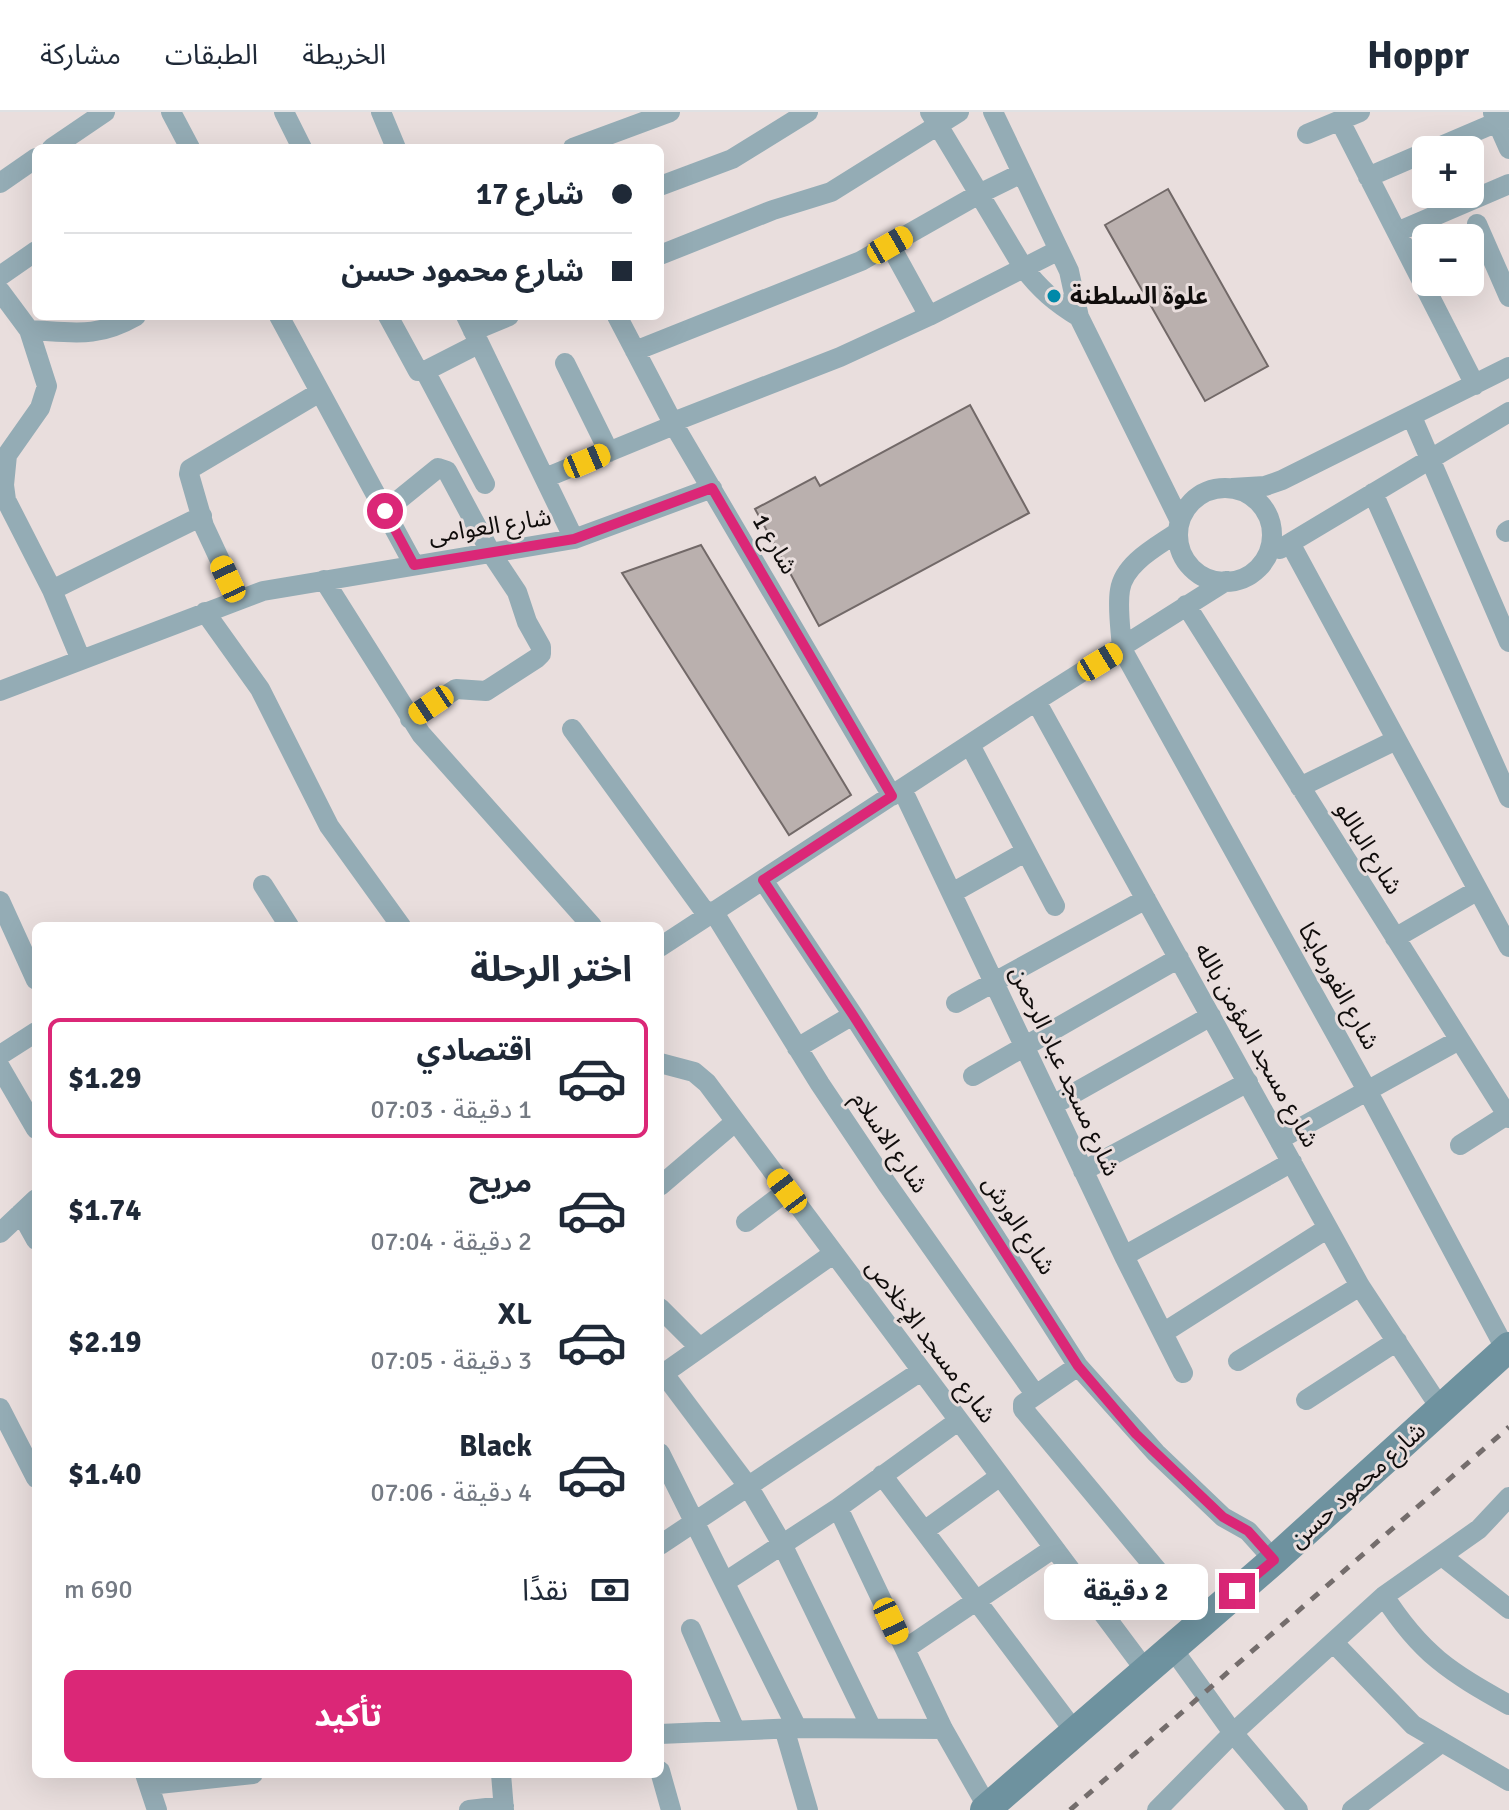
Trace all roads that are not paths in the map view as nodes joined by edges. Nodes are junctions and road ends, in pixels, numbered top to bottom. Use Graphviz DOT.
graph roads {
  1 [pos="105,112"];
  2 [pos="171,112"];
  3 [pos="284,112"];
  4 [pos="670,112"];
  5 [pos="806,112"];
  6 [pos="959,112"];
  7 [pos="993,112"];
  8 [pos="1360,112"];
  9 [pos="384,113"];
  10 [pos="1499,117"];
  11 [pos="934,118"];
  12 [pos="1340,121"];
  13 [pos="1307,134"];
  14 [pos="1460,136"];
  15 [pos="58,144"];
  16 [pos="188,144"];
  17 [pos="300,144"];
  18 [pos="395,144"];
  19 [pos="584,144"];
  20 [pos="1509,149"];
  21 [pos="1412,158"];
  22 [pos="32,161"];
  23 [pos="1022,173"];
  24 [pos="1368,177"];
  25 [pos="0,183"];
  26 [pos="664,184"];
  27 [pos="1509,184"];
  28 [pos="979,194"];
  29 [pos="1397,232"];
  30 [pos="1484,240"];
  31 [pos="890,245"];
  32 [pos="1059,250"];
  33 [pos="664,253"];
  34 [pos="32,254"];
  35 [pos="1023,267"];
  36 [pos="0,276"];
  37 [pos="0,291"];
  38 [pos="1509,297"];
  39 [pos="929,316"];
  40 [pos="1079,317"];
  41 [pos="129,320"];
  42 [pos="281,320"];
  43 [pos="390,320"];
  44 [pos="498,320"];
  45 [pos="619,320"];
  46 [pos="29,330"];
  47 [pos="472,330"];
  48 [pos="635,351"];
  49 [pos="565,363"];
  50 [pos="1509,367"];
  51 [pos="425,371"];
  52 [pos="1475,385"];
  53 [pos="320,392"];
  54 [pos="1509,412"];
  55 [pos="1412,417"];
  56 [pos="674,424"];
  57 [pos="609,452"];
  58 [pos="1430,459"];
  59 [pos="545,478"];
  60 [pos="485,484"];
  61 [pos="712,488"];
  62 [pos="1232,488"];
  63 [pos="1373,493"];
  64 [pos="385,511"];
  65 [pos="202,516"];
  66 [pos="1179,526"];
  67 [pos="574,539"];
  68 [pos="1290,543"];
  69 [pos="491,553"];
  70 [pos="1266,557"];
  71 [pos="414,565"];
  72 [pos="324,580"];
  73 [pos="1226,581"];
  74 [pos="52,590"];
  75 [pos="238,599"];
  76 [pos="1186,605"];
  77 [pos="205,612"];
  78 [pos="1509,642"];
  79 [pos="1122,649"];
  80 [pos="81,660"];
  81 [pos="1,689"];
  82 [pos="1036,701"];
  83 [pos="410,719"];
  84 [pos="572,729"];
  85 [pos="1396,740"];
  86 [pos="970,745"];
  87 [pos="1300,787"];
  88 [pos="897,792"];
  89 [pos="1509,798"];
  90 [pos="1025,852"];
  91 [pos="763,880"];
  92 [pos="263,885"];
  93 [pos="1478,890"];
  94 [pos="952,893"];
  95 [pos="1146,899"];
  96 [pos="0,901"];
  97 [pos="1055,906"];
  98 [pos="710,913"];
  99 [pos="4,922"];
  100 [pos="286,922"];
  101 [pos="398,922"];
  102 [pos="588,922"];
  103 [pos="1395,938"];
  104 [pos="664,944"];
  105 [pos="1509,947"];
  106 [pos="1179,958"];
  107 [pos="32,973"];
  108 [pos="994,982"];
  109 [pos="956,1003"];
  110 [pos="853,1015"];
  111 [pos="1211,1016"];
  112 [pos="32,1035"];
  113 [pos="1459,1040"];
  114 [pos="1025,1046"];
  115 [pos="797,1048"];
  116 [pos="0,1055"];
  117 [pos="664,1064"];
  118 [pos="0,1067"];
  119 [pos="973,1076"];
  120 [pos="1248,1082"];
  121 [pos="1368,1092"];
  122 [pos="1053,1105"];
  123 [pos="1508,1117"];
  124 [pos="32,1122"];
  125 [pos="735,1122"];
  126 [pos="1280,1139"];
  127 [pos="1460,1145"];
  128 [pos="1292,1162"];
  129 [pos="1083,1171"];
  130 [pos="664,1183"];
  131 [pos="787,1191"];
  132 [pos="29,1206"];
  133 [pos="746,1222"];
  134 [pos="1328,1228"];
  135 [pos="0,1233"];
  136 [pos="833,1254"];
  137 [pos="1124,1256"];
  138 [pos="1360,1286"];
  139 [pos="664,1319"];
  140 [pos="1163,1333"];
  141 [pos="1397,1341"];
  142 [pos="700,1348"];
  143 [pos="1507,1349"];
  144 [pos="1238,1361"];
  145 [pos="1078,1366"];
  146 [pos="921,1371"];
  147 [pos="1183,1373"];
  148 [pos="664,1374"];
  149 [pos="664,1378"];
  150 [pos="1035,1394"];
  151 [pos="1306,1400"];
  152 [pos="0,1408"];
  153 [pos="1441,1409"];
  154 [pos="958,1421"];
  155 [pos="664,1461"];
  156 [pos="32,1470"];
  157 [pos="882,1475"];
  158 [pos="999,1477"];
  159 [pos="748,1486"];
  160 [pos="1509,1497"];
  161 [pos="838,1508"];
  162 [pos="694,1522"];
  163 [pos="924,1531"];
  164 [pos="664,1542"];
  165 [pos="782,1544"];
  166 [pos="1054,1548"];
  167 [pos="1442,1556"];
  168 [pos="1274,1560"];
  169 [pos="725,1582"];
  170 [pos="1384,1596"];
  171 [pos="976,1601"];
  172 [pos="1509,1609"];
  173 [pos="1201,1623"];
  174 [pos="691,1629"];
  175 [pos="1334,1643"];
  176 [pos="1172,1648"];
  177 [pos="905,1649"];
  178 [pos="1146,1671"];
  179 [pos="1509,1705"];
  180 [pos="871,1727"];
  181 [pos="664,1728"];
  182 [pos="791,1728"];
  183 [pos="943,1729"];
  184 [pos="735,1730"];
  185 [pos="1075,1732"];
  186 [pos="1233,1733"];
  187 [pos="1442,1742"];
  188 [pos="182,1778"];
  189 [pos="501,1778"];
  190 [pos="662,1778"];
  191 [pos="147,1780"];
  192 [pos="1509,1781"];
  193 [pos="1166,1807"];
  194 [pos="504,1808"];
  195 [pos="986,1809"];
  196 [pos="157,1810"];
  197 [pos="469,1810"];
  198 [pos="671,1810"];
  199 [pos="808,1810"];
  200 [pos="1298,1810"];
  201 [pos="1352,1810"];
  1 -- 15 [label="street"];
  2 -- 16 [label="street"];
  3 -- 17 [label="street"];
  4 -- 19 [label="street"];
  5 -- 26 [label="street"];
  6 -- 11 [label="street"];
  7 -- 23 [label="street"];
  8 -- 12 [label="street"];
  9 -- 18 [label="street"];
  10 -- 14 [label="street"];
  10 -- 20 [label="street"];
  11 -- 28 [label="street"];
  11 -- 33 [label="street"];
  12 -- 13 [label="street"];
  12 -- 24 [label="street"];
  21 -- 24 [label="street"];
  22 -- 25 [label="street"];
  23 -- 28 [label="street"];
  23 -- 32 [label="street"];
  24 -- 29 [label="street"];
  27 -- 29 [label="street"];
  28 -- 31 [label="street"];
  28 -- 35 [label="street"];
  29 -- 52 [label="street"];
  30 -- 38 [label="street"];
  31 -- 39 [label="street"];
  31 -- 48 [label="street"];
  32 -- 35 [label="street"];
  32 -- 40 [label="street"];
  34 -- 36 [label="street"];
  35 -- 39 [label="street"];
  35 -- 40 [label="street"];
  37 -- 46 [label="street"];
  39 -- 56 [label="street"];
  40 -- 66 [label="street"];
  41 -- 46 [label="street"];
  42 -- 53 [label="street"];
  43 -- 51 [label="street"];
  44 -- 47 [label="street"];
  45 -- 48 [label="street, شارع 1"];
  46 -- 74 [label="street"];
  47 -- 51 [label="street"];
  47 -- 59 [label="street"];
  48 -- 56 [label="street, شارع 1"];
  49 -- 57 [label="street"];
  50 -- 52 [label="street"];
  51 -- 60 [label="street"];
  52 -- 55 [label="street"];
  53 -- 64 [label="street"];
  53 -- 65 [label="street"];
  54 -- 58 [label="street"];
  55 -- 58 [label="street"];
  55 -- 62 [label="street"];
  56 -- 57 [label="street"];
  56 -- 61 [label="street, شارع 1"];
  57 -- 59 [label="street"];
  58 -- 63 [label="street"];
  58 -- 78 [label="street"];
  59 -- 67 [label="street"];
  61 -- 67 [label="street, شارع العوامى"];
  61 -- 88 [label="street, شارع 1"];
  62 -- 66 [label="street"];
  62 -- 70 [label="street"];
  63 -- 68 [label="street"];
  63 -- 89 [label="street"];
  64 -- 69 [label="street"];
  64 -- 71 [label="street"];
  65 -- 74 [label="street"];
  65 -- 75 [label="street"];
  66 -- 73 [label="street"];
  66 -- 79 [label="street"];
  67 -- 69 [label="street, شارع العوامى"];
  68 -- 70 [label="street"];
  68 -- 85 [label="street"];
  69 -- 71 [label="street, شارع العوامى"];
  69 -- 83 [label="street"];
  70 -- 73 [label="street"];
  71 -- 72 [label="street, شارع العوامى"];
  72 -- 75 [label="street, شارع العوامى"];
  72 -- 83 [label="street"];
  73 -- 76 [label="street"];
  74 -- 80 [label="street"];
  75 -- 77 [label="street, شارع العوامى"];
  76 -- 79 [label="street"];
  76 -- 87 [label="street, شارع الباللو"];
  77 -- 80 [label="street, شارع العوامى"];
  77 -- 101 [label="street"];
  79 -- 82 [label="street"];
  79 -- 121 [label="street, شارع الفورمايكا"];
  80 -- 81 [label="street, شارع العوامى"];
  82 -- 86 [label="street"];
  82 -- 95 [label="street, شارع مسجد المؤمن بالله"];
  83 -- 102 [label="street"];
  84 -- 98 [label="street, شارع الاسلام"];
  85 -- 87 [label="street"];
  85 -- 93 [label="street"];
  86 -- 88 [label="street"];
  86 -- 90 [label="street"];
  87 -- 103 [label="street, شارع الباللو"];
  88 -- 91 [label="street"];
  88 -- 94 [label="street, شارع مسجد عباد الرحمن"];
  90 -- 94 [label="street"];
  90 -- 97 [label="street"];
  91 -- 98 [label="street"];
  91 -- 110 [label="street, شارع الورش"];
  92 -- 100 [label="street"];
  93 -- 103 [label="street"];
  93 -- 105 [label="street"];
  94 -- 108 [label="street, شارع مسجد عباد الرحمن"];
  95 -- 106 [label="street, شارع مسجد المؤمن بالله"];
  95 -- 108 [label="street"];
  96 -- 99 [label="street"];
  98 -- 104 [label="street"];
  98 -- 115 [label="street, شارع الاسلام"];
  99 -- 107 [label="street"];
  103 -- 113 [label="street, شارع الباللو"];
  106 -- 111 [label="street, شارع مسجد المؤمن بالله"];
  106 -- 114 [label="street"];
  108 -- 109 [label="street"];
  108 -- 114 [label="street, شارع مسجد عباد الرحمن"];
  110 -- 115 [label="street"];
  110 -- 145 [label="street, شارع الورش"];
  111 -- 120 [label="street, شارع مسجد المؤمن بالله"];
  111 -- 122 [label="street"];
  112 -- 116 [label="street"];
  113 -- 121 [label="street"];
  113 -- 123 [label="street, شارع الباللو"];
  114 -- 119 [label="street"];
  114 -- 122 [label="street, شارع مسجد عباد الرحمن"];
  115 -- 150 [label="street, شارع الاسلام"];
  117 -- 125 [label="street, شارع مسجد الإخلاص"];
  118 -- 124 [label="street"];
  120 -- 126 [label="street, شارع مسجد المؤمن بالله"];
  120 -- 129 [label="street"];
  121 -- 126 [label="street"];
  121 -- 143 [label="street, شارع الفورمايكا"];
  122 -- 129 [label="street, شارع مسجد عباد الرحمن"];
  123 -- 127 [label="street"];
  125 -- 130 [label="street"];
  125 -- 131 [label="street, شارع مسجد الإخلاص"];
  126 -- 128 [label="street, شارع مسجد المؤمن بالله"];
  128 -- 134 [label="street, شارع مسجد المؤمن بالله"];
  128 -- 137 [label="street"];
  129 -- 137 [label="street, شارع مسجد عباد الرحمن"];
  131 -- 133 [label="street"];
  131 -- 136 [label="street, شارع مسجد الإخلاص"];
  132 -- 135 [label="street"];
  134 -- 138 [label="street, شارع مسجد المؤمن بالله"];
  134 -- 140 [label="street"];
  136 -- 142 [label="street"];
  136 -- 146 [label="street, شارع مسجد الإخلاص"];
  137 -- 140 [label="street, شارع مسجد عباد الرحمن"];
  138 -- 141 [label="street, شارع مسجد المؤمن بالله"];
  138 -- 144 [label="street"];
  139 -- 142 [label="street"];
  140 -- 147 [label="street, شارع مسجد عباد الرحمن"];
  141 -- 151 [label="street"];
  141 -- 153 [label="street, شارع مسجد المؤمن بالله"];
  142 -- 148 [label="street"];
  143 -- 153 [label="street, شارع محمود حسن"];
  145 -- 150 [label="street"];
  145 -- 168 [label="street, شارع الورش"];
  146 -- 154 [label="street, شارع مسجد الإخلاص"];
  146 -- 159 [label="street"];
  149 -- 159 [label="street"];
  150 -- 173 [label="street"];
  152 -- 156 [label="street"];
  153 -- 168 [label="street, شارع محمود حسن"];
  154 -- 157 [label="street"];
  154 -- 158 [label="street, شارع مسجد الإخلاص"];
  155 -- 162 [label="street"];
  157 -- 161 [label="street"];
  157 -- 163 [label="street"];
  158 -- 163 [label="street"];
  158 -- 166 [label="street, شارع مسجد الإخلاص"];
  159 -- 162 [label="street"];
  159 -- 165 [label="street"];
  160 -- 167 [label="street"];
  161 -- 165 [label="street"];
  161 -- 177 [label="street"];
  162 -- 164 [label="street"];
  162 -- 169 [label="street"];
  163 -- 171 [label="street"];
  165 -- 169 [label="street"];
  165 -- 180 [label="street"];
  166 -- 171 [label="street"];
  166 -- 178 [label="street, شارع مسجد الإخلاص"];
  167 -- 170 [label="street"];
  167 -- 172 [label="street"];
  168 -- 173 [label="street, شارع محمود حسن"];
  169 -- 182 [label="street"];
  170 -- 175 [label="street"];
  170 -- 179 [label="street"];
  171 -- 177 [label="street"];
  171 -- 185 [label="street"];
  173 -- 176 [label="street, شارع محمود حسن"];
  174 -- 184 [label="street"];
  175 -- 186 [label="street"];
  175 -- 187 [label="street"];
  176 -- 178 [label="street, شارع محمود حسن"];
  176 -- 186 [label="street"];
  177 -- 183 [label="street"];
  178 -- 185 [label="street, شارع محمود حسن"];
  180 -- 182 [label="street"];
  180 -- 183 [label="street"];
  181 -- 184 [label="street"];
  182 -- 184 [label="street"];
  182 -- 199 [label="street"];
  183 -- 195 [label="street"];
  185 -- 195 [label="street, شارع محمود حسن"];
  186 -- 193 [label="street"];
  186 -- 200 [label="street"];
  187 -- 192 [label="street"];
  187 -- 201 [label="street"];
  188 -- 191 [label="street"];
  189 -- 194 [label="street"];
  190 -- 198 [label="street"];
  191 -- 196 [label="street"];
  194 -- 197 [label="street"];
}
